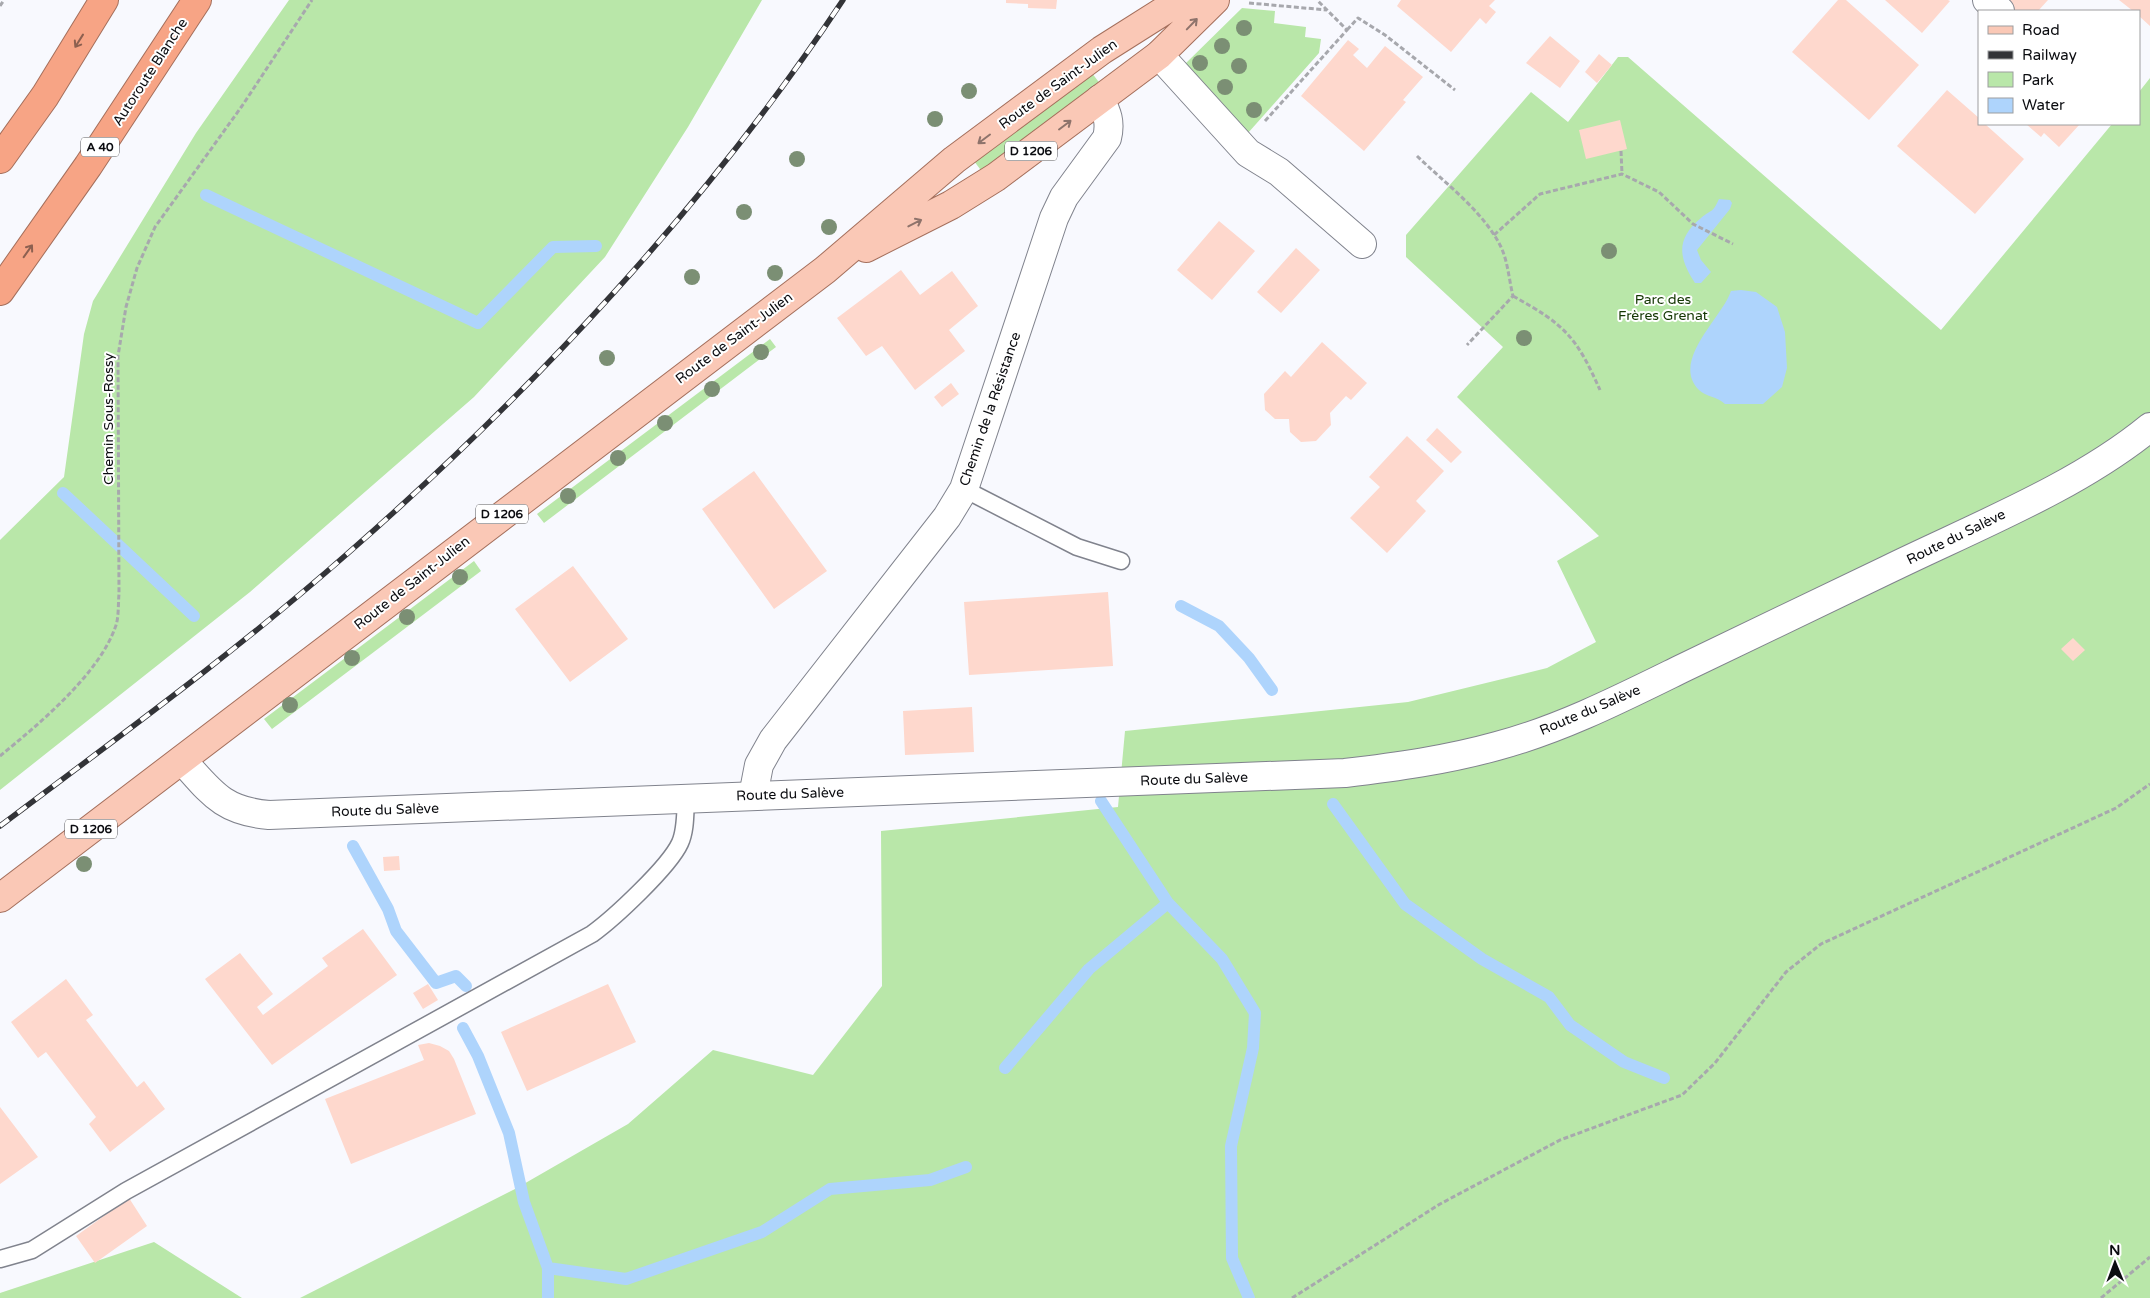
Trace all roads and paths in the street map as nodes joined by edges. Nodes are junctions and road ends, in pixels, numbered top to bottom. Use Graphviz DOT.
graph roads {
  1 [pos="4,0"];
  2 [pos="104,0"];
  3 [pos="197,0"];
  4 [pos="312,0"];
  5 [pos="1181,0"];
  6 [pos="1215,0"];
  7 [pos="1317,0"];
  8 [pos="1987,0"];
  9 [pos="1248,3"];
  10 [pos="0,6"];
  11 [pos="1327,10"];
  12 [pos="1999,10"];
  13 [pos="1135,29"];
  14 [pos="1347,30"];
  15 [pos="1158,55"];
  16 [pos="1455,90"];
  17 [pos="1100,99"];
  18 [pos="1242,147"];
  19 [pos="1621,151"];
  20 [pos="1417,156"];
  21 [pos="0,159"];
  22 [pos="1622,174"];
  23 [pos="1494,235"];
  24 [pos="1362,244"];
  25 [pos="1733,244"];
  26 [pos="825,270"];
  27 [pos="0,291"];
  28 [pos="1513,296"];
  29 [pos="1467,345"];
  30 [pos="1600,390"];
  31 [pos="2150,427"];
  32 [pos="964,489"];
  33 [pos="1121,560"];
  34 [pos="0,756"];
  35 [pos="182,760"];
  36 [pos="2150,784"];
  37 [pos="753,796"];
  38 [pos="686,798"];
  39 [pos="0,898"];
  40 [pos="2150,1257"];
  41 [pos="0,1258"];
  42 [pos="1292,1298"];
  43 [pos="2101,1298"];
  1 -- 10 [label="path"];
  2 -- 21 [label="highway, one-way"];
  27 -- 3 [label="highway, Autoroute Blanche / A 40, one-way"];
  4 -- 34 [label="path, Chemin Sous-Rossy"];
  5 -- 13 [label="main road, Route de Saint-Julien / D 1206"];
  15 -- 6 [label="main road, Route de Saint-Julien / D 1206, one-way"];
  7 -- 11 [label="path"];
  8 -- 12 [label="street"];
  9 -- 11 [label="path"];
  11 -- 14 [label="path"];
  13 -- 15 [label="main road"];
  13 -- 26 [label="main road, Route de Saint-Julien / D 1206, one-way"];
  14 -- 16 [label="path"];
  14 -- 18 [label="path"];
  15 -- 17 [label="main road, Route de Saint-Julien / D 1206"];
  15 -- 18 [label="street"];
  26 -- 17 [label="main road, Route de Saint-Julien / D 1206, one-way"];
  17 -- 32 [label="street, Chemin de la Résistance"];
  18 -- 24 [label="street"];
  19 -- 22 [label="path"];
  20 -- 23 [label="path"];
  22 -- 23 [label="path"];
  22 -- 25 [label="path"];
  23 -- 28 [label="path"];
  26 -- 35 [label="main road, Route de Saint-Julien / D 1206"];
  28 -- 29 [label="path"];
  28 -- 30 [label="path"];
  31 -- 37 [label="street, Route du Salève"];
  32 -- 33 [label="lane"];
  32 -- 37 [label="street, Chemin de la Résistance"];
  35 -- 38 [label="street, Route du Salève"];
  35 -- 39 [label="main road, Route de Saint-Julien / D 1206"];
  36 -- 42 [label="path"];
  37 -- 38 [label="street, Route du Salève"];
  38 -- 41 [label="lane"];
  40 -- 43 [label="path"];
}
